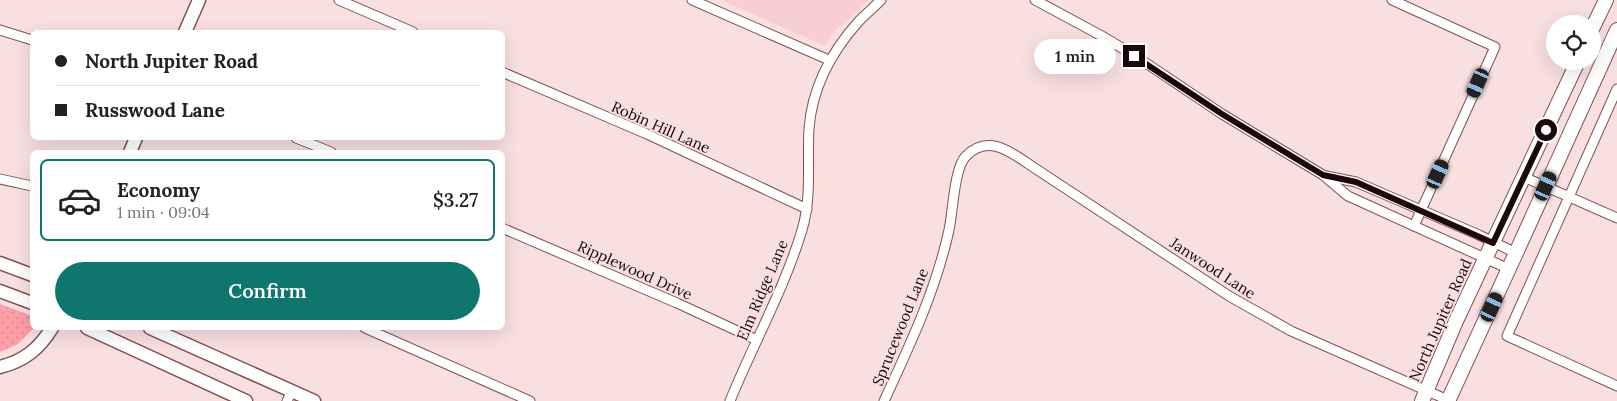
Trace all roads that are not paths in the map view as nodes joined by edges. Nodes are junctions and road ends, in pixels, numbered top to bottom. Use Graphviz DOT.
graph roads {
  1 [pos="199,0"];
  2 [pos="338,0"];
  3 [pos="692,0"];
  4 [pos="881,0"];
  5 [pos="1035,0"];
  6 [pos="1392,0"];
  7 [pos="1606,0"];
  8 [pos="1599,15"];
  9 [pos="0,30"];
  10 [pos="186,30"];
  11 [pos="408,30"];
  12 [pos="1617,30"];
  13 [pos="30,39"];
  14 [pos="829,60"];
  15 [pos="1574,70"];
  16 [pos="505,73"];
  17 [pos="1617,89"];
  18 [pos="301,140"];
  19 [pos="326,150"];
  20 [pos="973,150"];
  21 [pos="1323,175"];
  22 [pos="1524,177"];
  23 [pos="0,179"];
  24 [pos="30,186"];
  25 [pos="1546,186"];
  26 [pos="1568,196"];
  27 [pos="807,209"];
  28 [pos="1421,210"];
  29 [pos="1617,218"];
  30 [pos="1414,226"];
  31 [pos="505,229"];
  32 [pos="1493,243"];
  33 [pos="1516,254"];
  34 [pos="1486,258"];
  35 [pos="0,263"];
  36 [pos="1509,269"];
  37 [pos="30,274"];
  38 [pos="0,291"];
  39 [pos="30,302"];
  40 [pos="51,330"];
  41 [pos="90,330"];
  42 [pos="154,330"];
  43 [pos="370,330"];
  44 [pos="757,340"];
  45 [pos="0,367"];
  46 [pos="1617,386"];
  47 [pos="289,396"];
  48 [pos="1424,396"];
  49 [pos="246,401"];
  50 [pos="314,401"];
  51 [pos="530,401"];
  52 [pos="730,401"];
  53 [pos="884,401"];
  54 [pos="1448,401"];
  1 -- 10 [label="main road"];
  2 -- 11 [label="street"];
  3 -- 14 [label="street"];
  4 -- 14 [label="street, Elm Ridge Lane"];
  5 -- 21 [label="street"];
  6 -- 28 [label="street"];
  7 -- 8 [label="main road"];
  9 -- 13 [label="street"];
  12 -- 25 [label="main road"];
  14 -- 27 [label="street, Elm Ridge Lane"];
  15 -- 22 [label="main road, North Jupiter Road"];
  16 -- 27 [label="street, Robin Hill Lane"];
  17 -- 26 [label="street"];
  18 -- 19 [label="street"];
  20 -- 48 [label="street, Janwood Lane"];
  20 -- 53 [label="street, Sprucewood Lane"];
  21 -- 28 [label="street"];
  21 -- 30 [label="street"];
  22 -- 25 [label="street"];
  22 -- 32 [label="main road, North Jupiter Road"];
  23 -- 24 [label="street"];
  25 -- 26 [label="street"];
  25 -- 33 [label="main road"];
  26 -- 29 [label="street"];
  26 -- 46 [label="street"];
  27 -- 44 [label="street, Elm Ridge Lane"];
  28 -- 30 [label="street"];
  28 -- 32 [label="street"];
  30 -- 34 [label="street"];
  31 -- 44 [label="street, Ripplewood Drive"];
  32 -- 33 [label="street"];
  32 -- 34 [label="main road, North Jupiter Road"];
  33 -- 36 [label="main road"];
  34 -- 36 [label="street"];
  34 -- 48 [label="main road, North Jupiter Road"];
  35 -- 37 [label="main road"];
  36 -- 54 [label="main road"];
  38 -- 39 [label="main road"];
  40 -- 45 [label="main road"];
  41 -- 49 [label="main road"];
  42 -- 47 [label="main road"];
  43 -- 51 [label="street"];
  44 -- 52 [label="street, Elm Ridge Lane"];
  47 -- 50 [label="main road"];
  48 -- 54 [label="street, Janwood Lane"];
}
